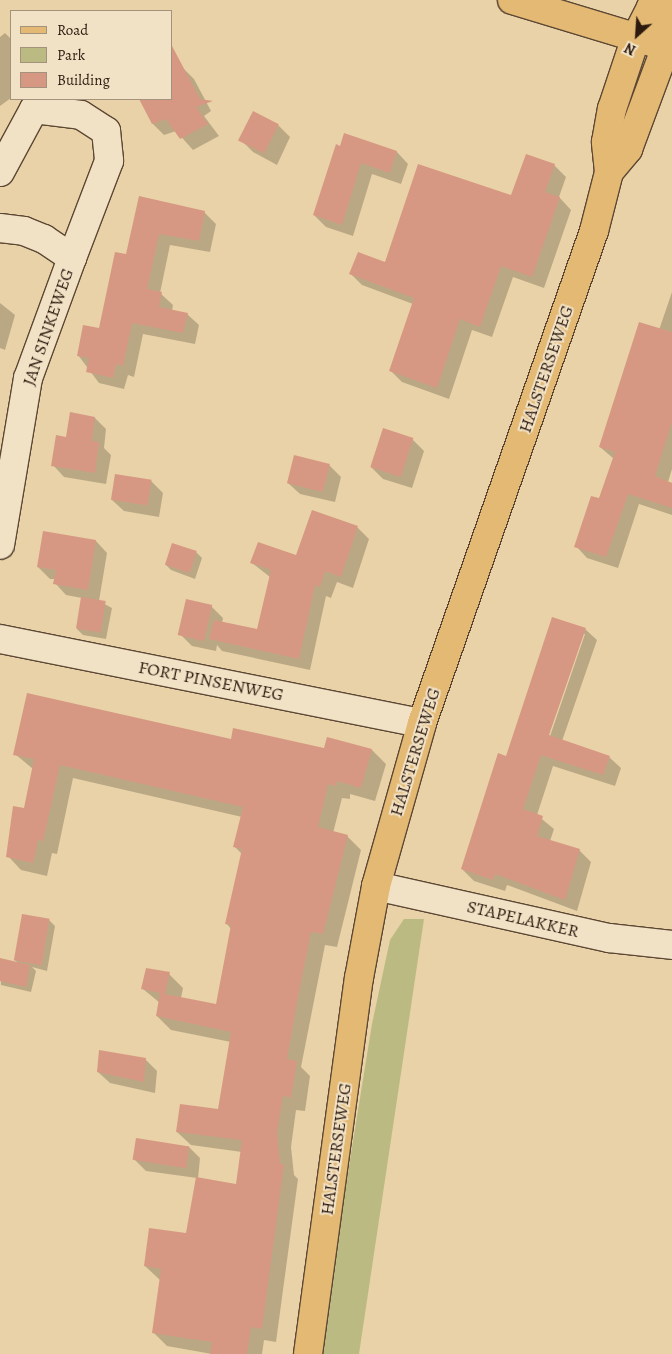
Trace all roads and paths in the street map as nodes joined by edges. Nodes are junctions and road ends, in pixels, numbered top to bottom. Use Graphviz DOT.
graph roads {
  1 [pos="512,0"];
  2 [pos="664,2"];
  3 [pos="636,37"];
  4 [pos="669,48"];
  5 [pos="0,172"];
  6 [pos="609,172"];
  7 [pos="0,228"];
  8 [pos="72,258"];
  9 [pos="0,545"];
  10 [pos="0,639"];
  11 [pos="422,723"];
  12 [pos="376,886"];
  13 [pos="672,945"];
  14 [pos="308,1354"];
  1 -- 3 [label="main road"];
  2 -- 3 [label="main road, HALSTERSEWEG"];
  2 -- 4 [label="main road, HALSTERSEWEG"];
  3 -- 4 [label="main road"];
  3 -- 6 [label="main road, HALSTERSEWEG"];
  4 -- 6 [label="main road, HALSTERSEWEG"];
  5 -- 8 [label="street, JAN SINKEWEG"];
  6 -- 11 [label="main road, HALSTERSEWEG"];
  7 -- 8 [label="street, JAN SINKEWEG"];
  8 -- 9 [label="street, JAN SINKEWEG"];
  10 -- 11 [label="street, FORT PINSENWEG"];
  11 -- 12 [label="main road, HALSTERSEWEG"];
  12 -- 13 [label="street, STAPELAKKER"];
  12 -- 14 [label="main road, HALSTERSEWEG"];
}
